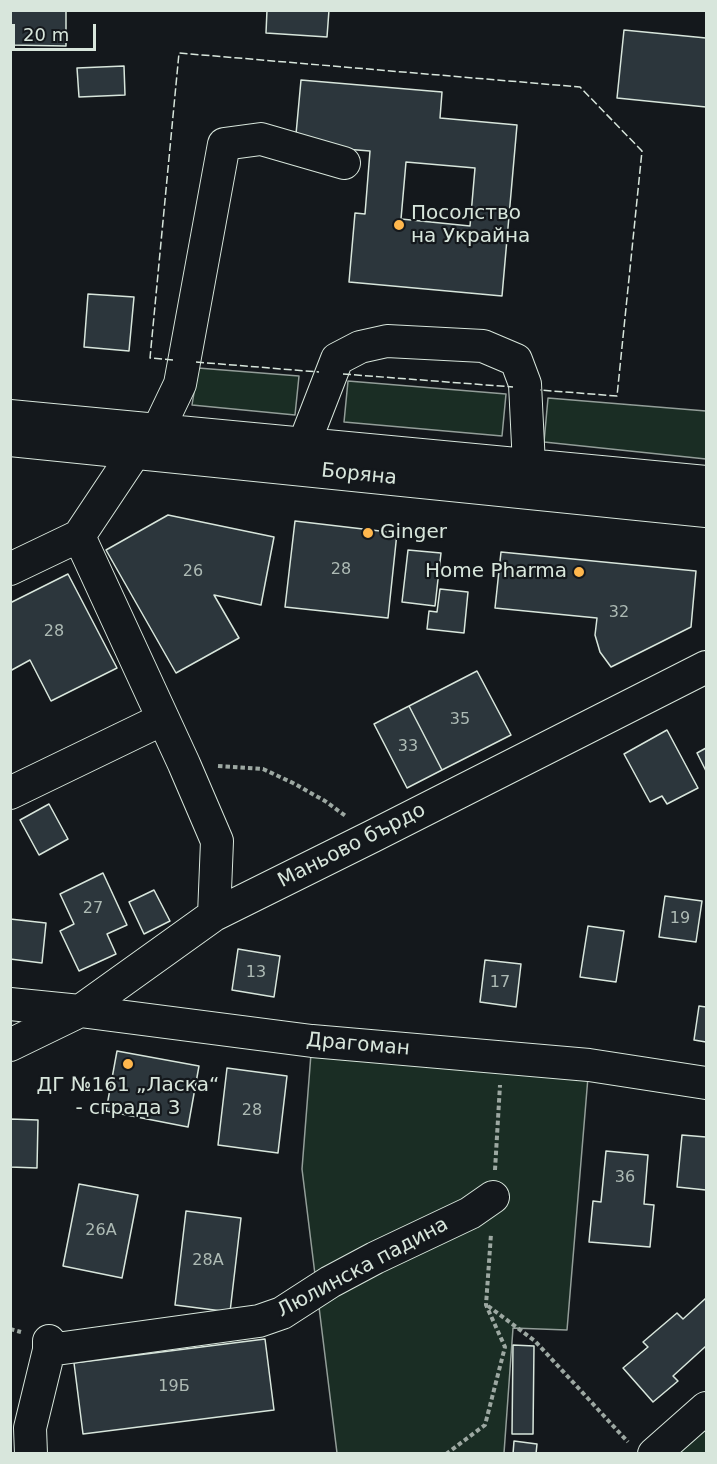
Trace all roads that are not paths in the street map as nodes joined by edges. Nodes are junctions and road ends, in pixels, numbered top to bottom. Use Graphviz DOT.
graph roads {
  1 [pos="344,163"];
  2 [pos="10,416"];
  3 [pos="158,430"];
  4 [pos="10,440"];
  5 [pos="304,444"];
  6 [pos="135,452"];
  7 [pos="529,465"];
  8 [pos="706,482"];
  9 [pos="706,511"];
  10 [pos="79,536"];
  11 [pos="10,568"];
  12 [pos="706,667"];
  13 [pos="163,719"];
  14 [pos="10,793"];
  15 [pos="214,915"];
  16 [pos="10,1004"];
  17 [pos="80,1011"];
  18 [pos="10,1045"];
  19 [pos="706,1083"];
  20 [pos="493,1197"];
  21 [pos="706,1408"];
  22 [pos="643,1449"];
  23 [pos="31,1454"];
  1 -- 3 [label="street"];
  2 -- 3 [label="street, Боряна"];
  3 -- 5 [label="street, Боряна"];
  4 -- 6 [label="street, Боряна"];
  5 -- 7 [label="street, Боряна"];
  5 -- 7 [label="street"];
  6 -- 9 [label="street, Боряна"];
  6 -- 10 [label="street"];
  7 -- 8 [label="street, Боряна"];
  10 -- 11 [label="street"];
  10 -- 13 [label="street"];
  12 -- 15 [label="street, Маньово бърдо"];
  13 -- 14 [label="street"];
  13 -- 15 [label="street"];
  15 -- 17 [label="street, Маньово бърдо"];
  16 -- 17 [label="street, Драгоман"];
  17 -- 18 [label="street, Маньово бърдо"];
  17 -- 19 [label="street, Драгоман"];
  20 -- 23 [label="street, Люлинска падина"];
  21 -- 22 [label="street"];
}
